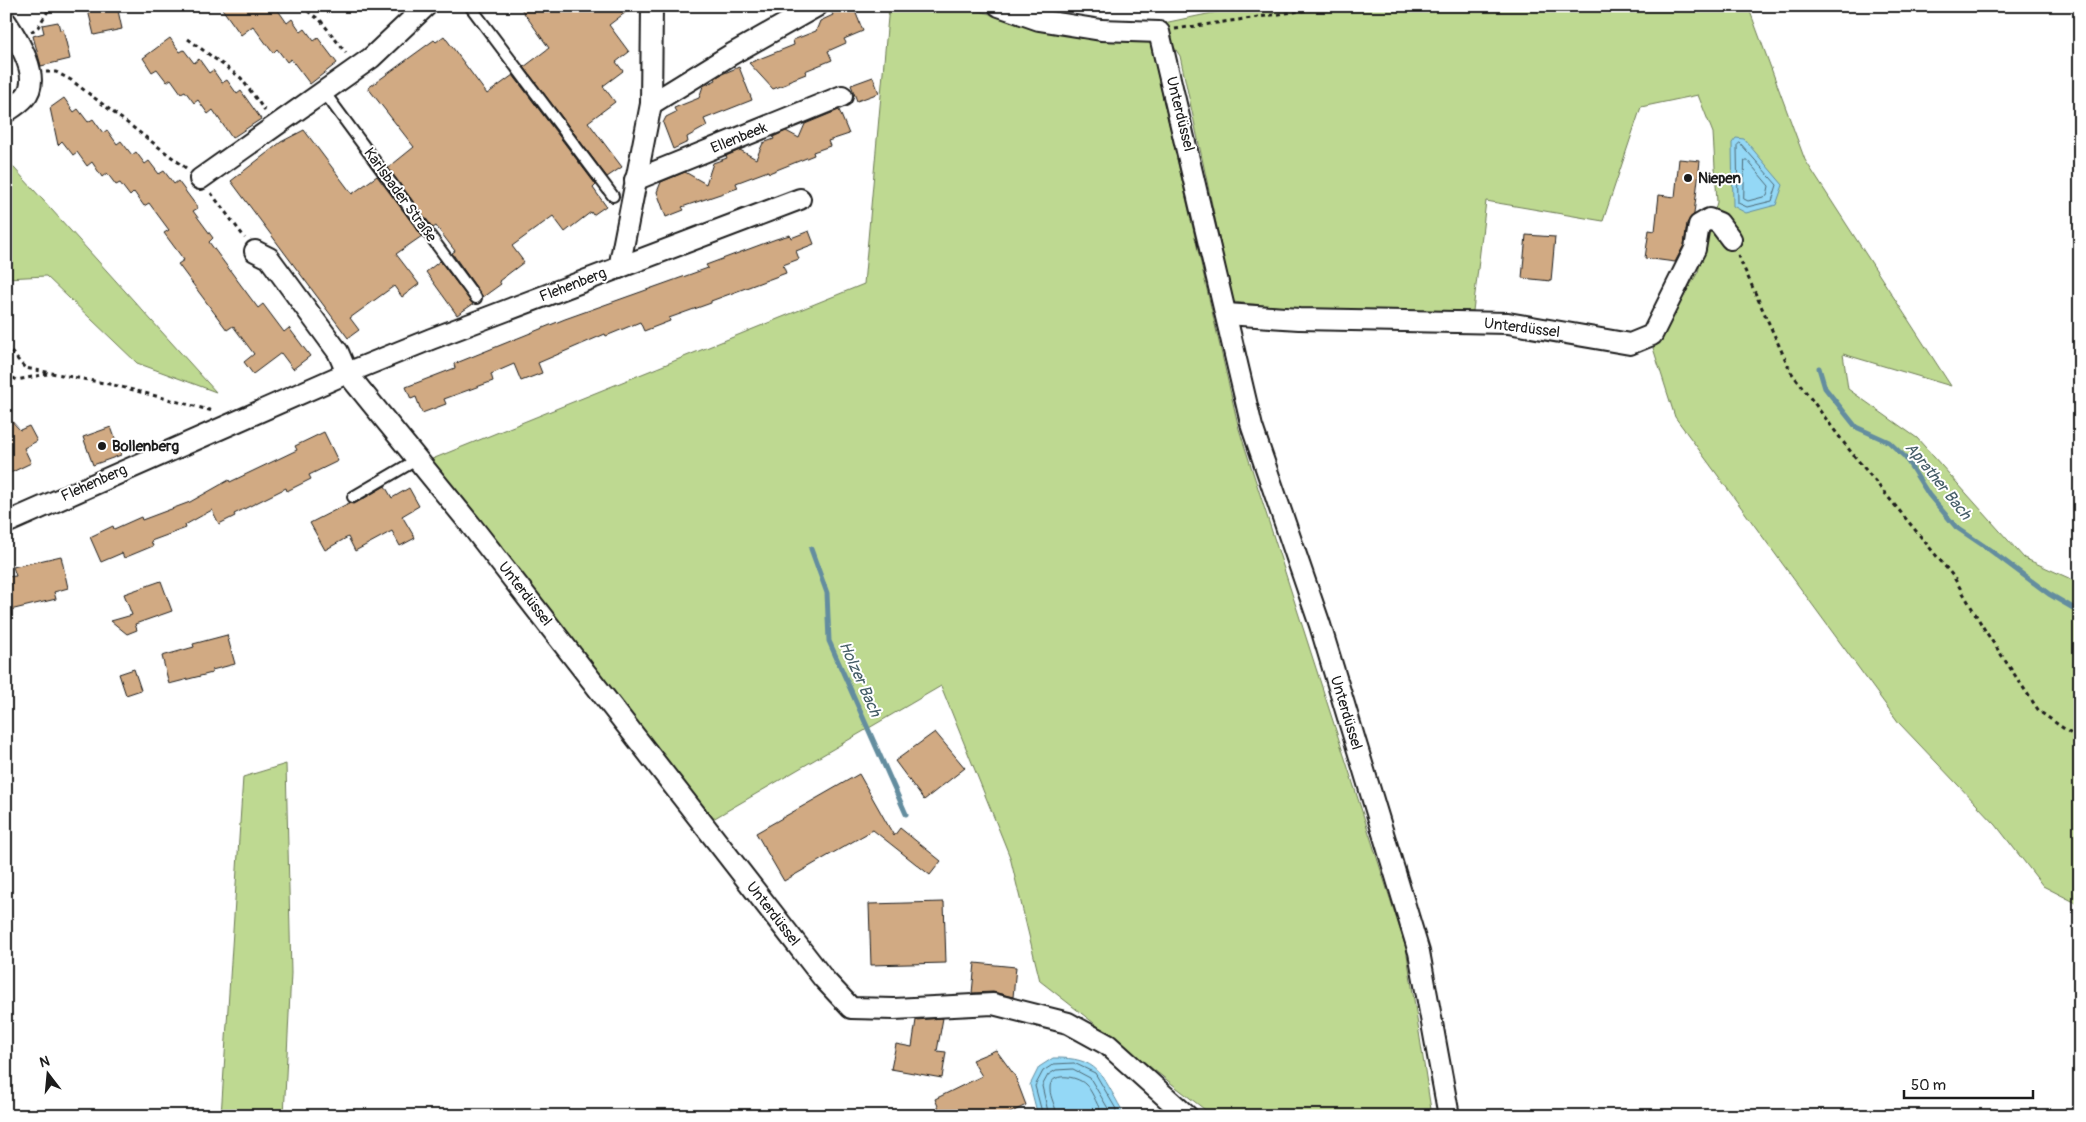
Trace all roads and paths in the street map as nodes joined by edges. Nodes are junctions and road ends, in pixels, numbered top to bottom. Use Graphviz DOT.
graph roads {
  1 [pos="51,6"];
  2 [pos="301,6"];
  3 [pos="426,6"];
  4 [pos="470,6"];
  5 [pos="652,6"];
  6 [pos="817,6"];
  7 [pos="999,6"];
  8 [pos="1335,6"];
  9 [pos="6,22"];
  10 [pos="1159,32"];
  11 [pos="188,39"];
  12 [pos="18,40"];
  13 [pos="358,67"];
  14 [pos="56,72"];
  15 [pos="324,92"];
  16 [pos="842,96"];
  17 [pos="651,104"];
  18 [pos="6,112"];
  19 [pos="276,125"];
  20 [pos="200,179"];
  21 [pos="635,180"];
  22 [pos="613,196"];
  23 [pos="800,198"];
  24 [pos="1731,238"];
  25 [pos="255,251"];
  26 [pos="619,268"];
  27 [pos="476,298"];
  28 [pos="1226,314"];
  29 [pos="6,346"];
  30 [pos="348,373"];
  31 [pos="6,374"];
  32 [pos="57,375"];
  33 [pos="234,422"];
  34 [pos="418,459"];
  35 [pos="353,497"];
  36 [pos="6,523"];
  37 [pos="2080,740"];
  38 [pos="1187,1116"];
  39 [pos="1448,1116"];
  1 -- 12 [label="path"];
  2 -- 13 [label="path"];
  3 -- 13 [label="street"];
  4 -- 22 [label="lane"];
  5 -- 17 [label="street"];
  6 -- 17 [label="street"];
  7 -- 10 [label="street"];
  8 -- 10 [label="path"];
  9 -- 12 [label="street"];
  10 -- 28 [label="street, Unterdüssel"];
  11 -- 19 [label="path"];
  12 -- 18 [label="street"];
  13 -- 15 [label="street"];
  14 -- 20 [label="path"];
  15 -- 19 [label="street"];
  15 -- 27 [label="lane, Karlsbader Straße"];
  16 -- 21 [label="street, Ellenbeek"];
  17 -- 21 [label="street"];
  19 -- 20 [label="street"];
  20 -- 25 [label="path"];
  21 -- 26 [label="street"];
  23 -- 26 [label="street, Flehenberg"];
  24 -- 28 [label="street, Unterdüssel"];
  24 -- 37 [label="path"];
  25 -- 30 [label="street"];
  26 -- 30 [label="street, Flehenberg"];
  28 -- 39 [label="street, Unterdüssel"];
  29 -- 32 [label="path"];
  30 -- 33 [label="street, Flehenberg"];
  30 -- 34 [label="street"];
  31 -- 32 [label="path"];
  32 -- 33 [label="path"];
  33 -- 36 [label="street, Flehenberg"];
  34 -- 35 [label="lane"];
  34 -- 38 [label="street, Unterdüssel"];
}
